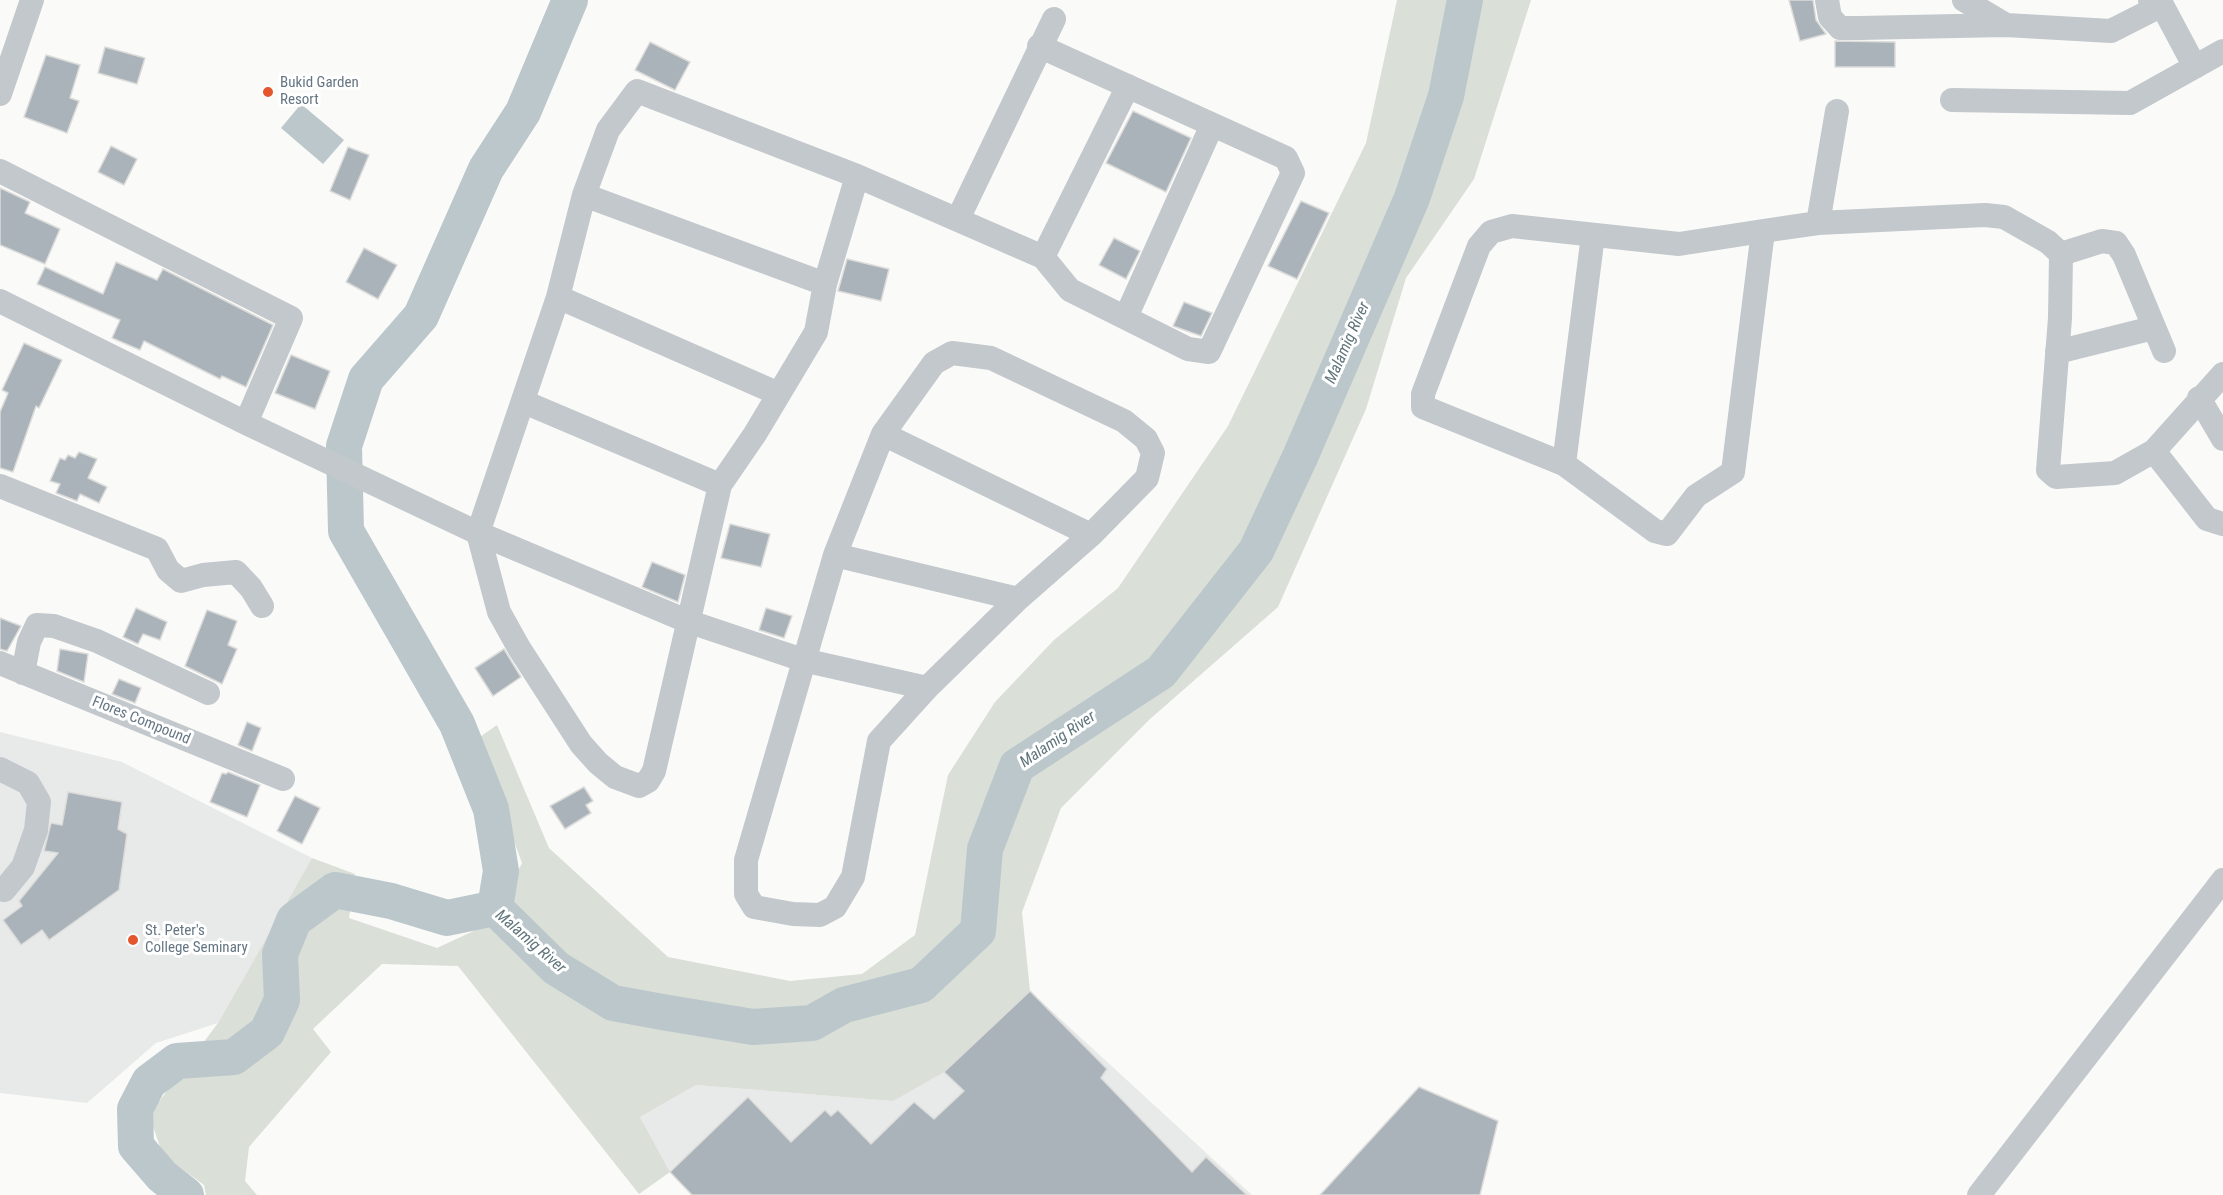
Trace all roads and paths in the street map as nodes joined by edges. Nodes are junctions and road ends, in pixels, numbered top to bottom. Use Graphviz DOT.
graph roads {
  1 [pos="32,0"];
  2 [pos="1827,0"];
  3 [pos="1964,0"];
  4 [pos="2156,2"];
  5 [pos="1054,19"];
  6 [pos="2006,25"];
  7 [pos="1039,46"];
  8 [pos="2223,51"];
  9 [pos="2195,67"];
  10 [pos="1128,86"];
  11 [pos="0,94"];
  12 [pos="1952,100"];
  13 [pos="1837,111"];
  14 [pos="1212,125"];
  15 [pos="0,171"];
  16 [pos="857,176"];
  17 [pos="584,195"];
  18 [pos="958,219"];
  19 [pos="1818,223"];
  20 [pos="1763,231"];
  21 [pos="1593,235"];
  22 [pos="2061,254"];
  23 [pos="1043,257"];
  24 [pos="825,284"];
  25 [pos="558,297"];
  26 [pos="0,301"];
  27 [pos="1126,317"];
  28 [pos="2153,328"];
  29 [pos="2164,351"];
  30 [pos="2057,352"];
  31 [pos="2223,374"];
  32 [pos="779,394"];
  33 [pos="2199,398"];
  34 [pos="524,402"];
  35 [pos="246,423"];
  36 [pos="884,434"];
  37 [pos="2223,439"];
  38 [pos="2154,451"];
  39 [pos="1564,464"];
  40 [pos="720,485"];
  41 [pos="0,486"];
  42 [pos="2223,524"];
  43 [pos="478,533"];
  44 [pos="1091,535"];
  45 [pos="835,555"];
  46 [pos="1018,599"];
  47 [pos="261,606"];
  48 [pos="687,621"];
  49 [pos="803,660"];
  50 [pos="0,663"];
  51 [pos="23,673"];
  52 [pos="927,688"];
  53 [pos="208,693"];
  54 [pos="0,769"];
  55 [pos="283,778"];
  56 [pos="2223,880"];
  57 [pos="4,890"];
  58 [pos="1979,1195"];
  1 -- 11 [label="street"];
  2 -- 6 [label="street"];
  3 -- 6 [label="street"];
  4 -- 6 [label="street"];
  4 -- 9 [label="street"];
  5 -- 7 [label="street"];
  7 -- 10 [label="street"];
  7 -- 18 [label="street"];
  8 -- 9 [label="street"];
  9 -- 12 [label="street"];
  10 -- 14 [label="street"];
  10 -- 23 [label="street"];
  13 -- 19 [label="street"];
  14 -- 27 [label="street"];
  14 -- 27 [label="street"];
  15 -- 35 [label="street"];
  16 -- 17 [label="street"];
  16 -- 18 [label="street"];
  16 -- 24 [label="street"];
  17 -- 24 [label="street"];
  17 -- 25 [label="street"];
  18 -- 23 [label="street"];
  19 -- 20 [label="street"];
  19 -- 22 [label="street"];
  20 -- 21 [label="street"];
  20 -- 39 [label="street"];
  21 -- 39 [label="street"];
  21 -- 39 [label="street"];
  22 -- 28 [label="street"];
  22 -- 30 [label="street"];
  23 -- 27 [label="street"];
  24 -- 32 [label="street"];
  25 -- 32 [label="street"];
  25 -- 34 [label="street"];
  26 -- 35 [label="street"];
  28 -- 29 [label="street"];
  28 -- 30 [label="street"];
  30 -- 38 [label="street"];
  31 -- 33 [label="street"];
  32 -- 40 [label="street"];
  33 -- 37 [label="street"];
  33 -- 38 [label="street"];
  34 -- 40 [label="street"];
  34 -- 43 [label="street"];
  35 -- 43 [label="street"];
  36 -- 44 [label="street"];
  36 -- 44 [label="street"];
  36 -- 45 [label="street"];
  38 -- 42 [label="street"];
  40 -- 48 [label="street"];
  41 -- 47 [label="street"];
  43 -- 48 [label="street"];
  43 -- 48 [label="street"];
  44 -- 46 [label="street"];
  45 -- 46 [label="street"];
  45 -- 49 [label="street"];
  46 -- 52 [label="street"];
  48 -- 49 [label="street"];
  49 -- 52 [label="street"];
  49 -- 52 [label="street"];
  50 -- 51 [label="street, Flores Compound"];
  51 -- 53 [label="street"];
  51 -- 55 [label="street, Flores Compound"];
  54 -- 57 [label="street"];
  56 -- 58 [label="street"];
}
